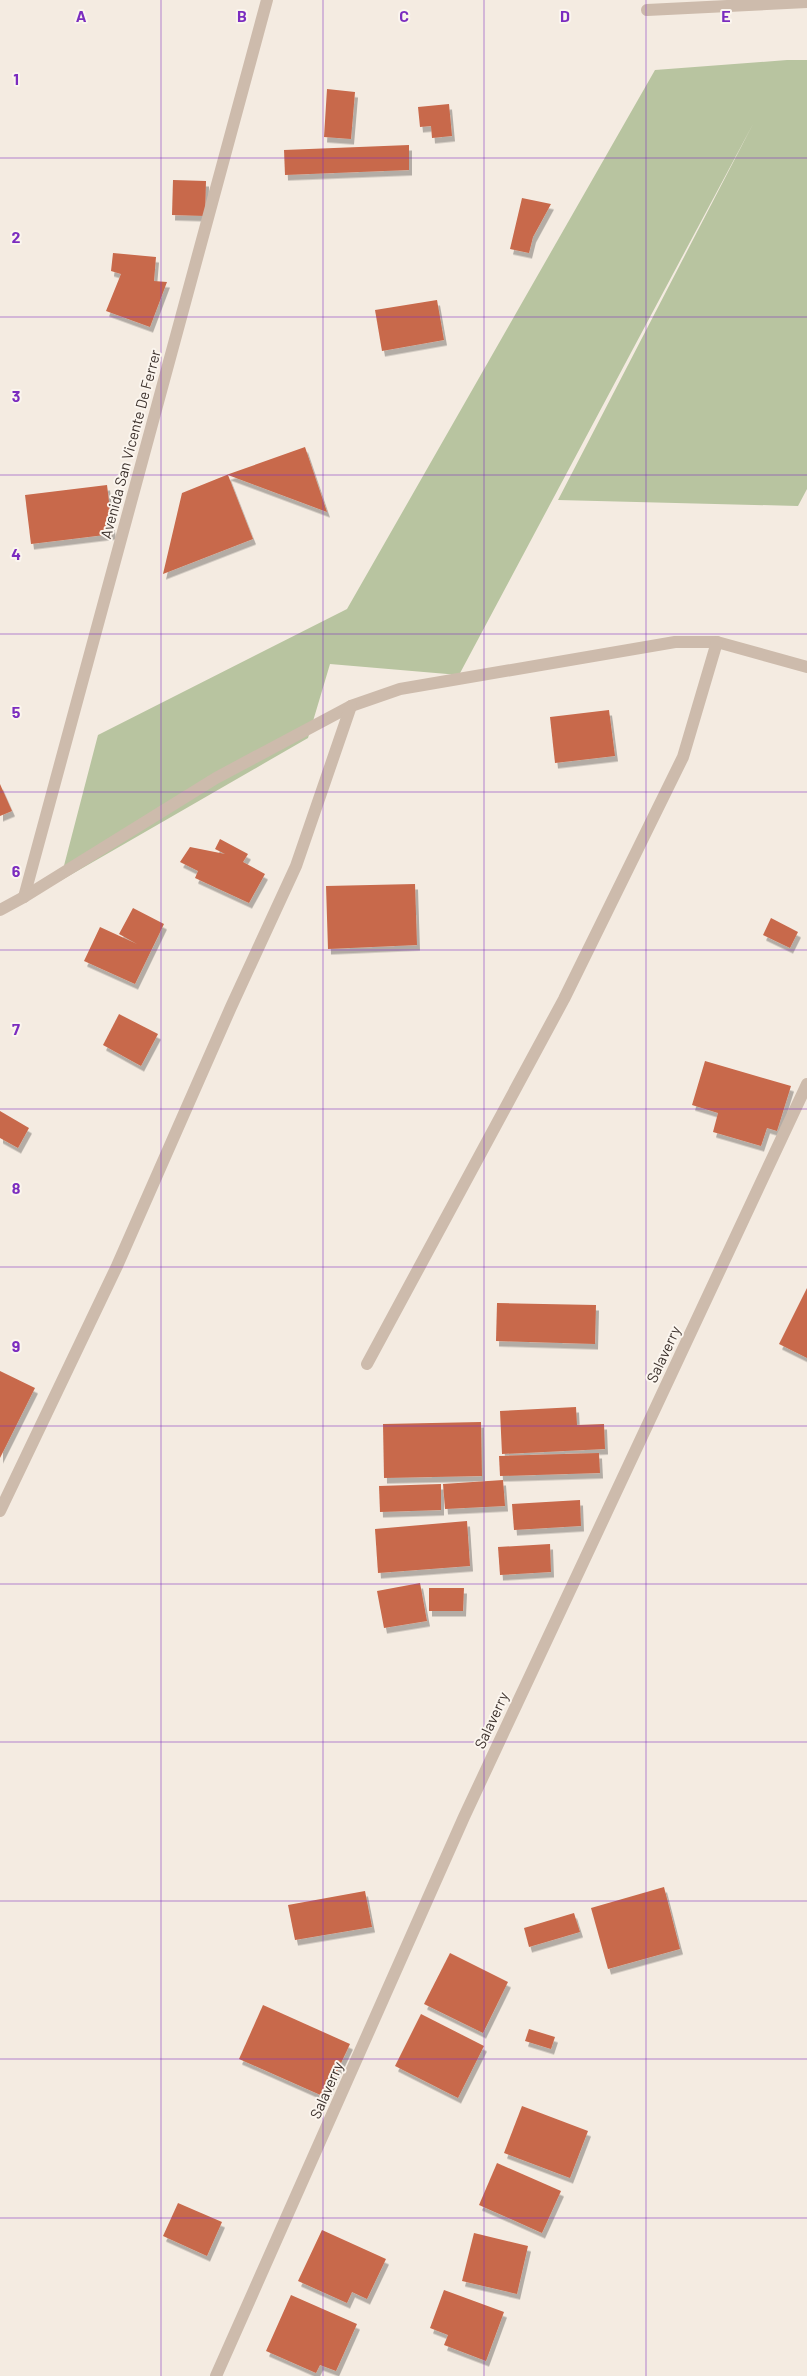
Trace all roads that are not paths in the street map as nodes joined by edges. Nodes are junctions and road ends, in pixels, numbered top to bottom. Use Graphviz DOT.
graph roads {
  1 [pos="267,0"];
  2 [pos="807,2"];
  3 [pos="647,10"];
  4 [pos="717,642"];
  5 [pos="807,667"];
  6 [pos="351,706"];
  7 [pos="24,898"];
  8 [pos="0,910"];
  9 [pos="807,1084"];
  10 [pos="367,1364"];
  11 [pos="0,1511"];
  12 [pos="216,2376"];
  1 -- 7 [label="street, Avenida San Vicente De Ferrer"];
  2 -- 3 [label="street"];
  4 -- 5 [label="street"];
  4 -- 6 [label="street"];
  4 -- 10 [label="street"];
  6 -- 7 [label="street"];
  6 -- 11 [label="street"];
  7 -- 8 [label="street"];
  9 -- 12 [label="street, Salaverry"];
}
